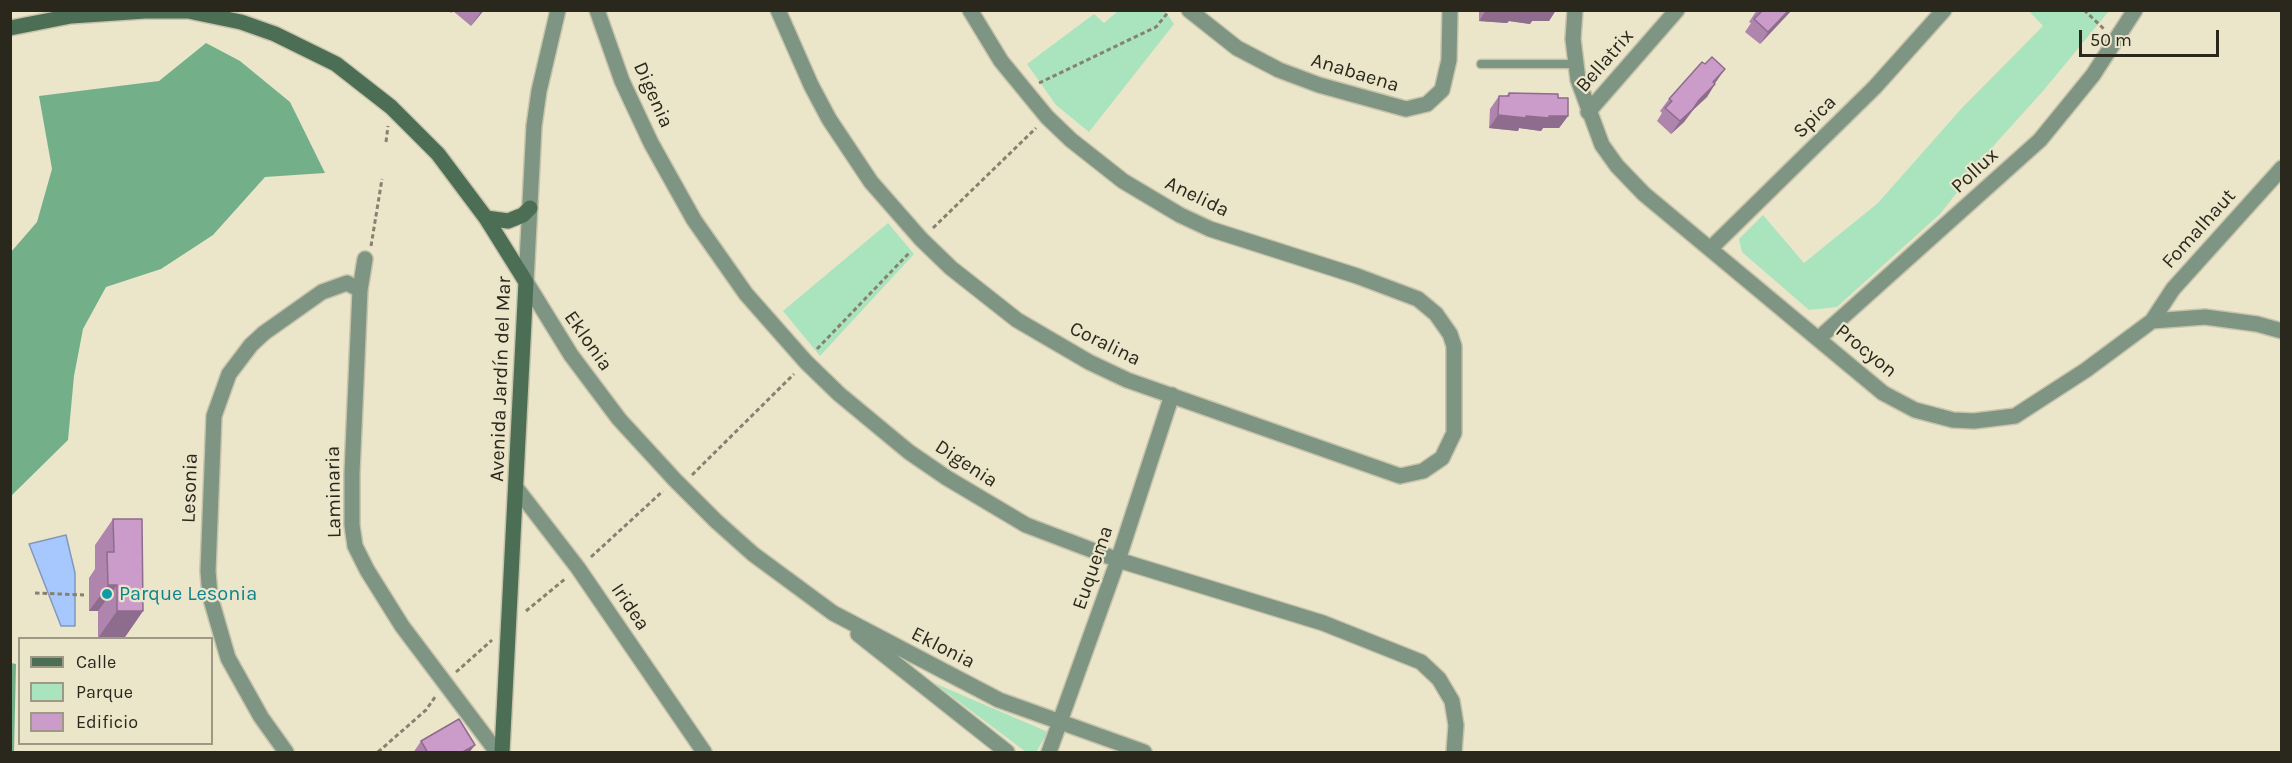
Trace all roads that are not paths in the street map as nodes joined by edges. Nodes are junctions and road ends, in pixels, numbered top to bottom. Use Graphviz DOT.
graph roads {
  1 [pos="558,10"];
  2 [pos="597,10"];
  3 [pos="778,10"];
  4 [pos="970,10"];
  5 [pos="1189,10"];
  6 [pos="1450,10"];
  7 [pos="1575,10"];
  8 [pos="1677,10"];
  9 [pos="1944,10"];
  10 [pos="2135,10"];
  11 [pos="188,11"];
  12 [pos="10,28"];
  13 [pos="1482,64"];
  14 [pos="1575,64"];
  15 [pos="1588,112"];
  16 [pos="2282,168"];
  17 [pos="530,208"];
  18 [pos="486,218"];
  19 [pos="1710,249"];
  20 [pos="365,259"];
  21 [pos="526,282"];
  22 [pos="360,290"];
  23 [pos="2152,321"];
  24 [pos="2282,331"];
  25 [pos="1818,339"];
  26 [pos="1454,346"];
  27 [pos="1172,395"];
  28 [pos="517,489"];
  29 [pos="1118,560"];
  30 [pos="833,613"];
  31 [pos="1061,724"];
  32 [pos="286,753"];
  33 [pos="497,753"];
  34 [pos="502,753"];
  35 [pos="704,753"];
  36 [pos="1007,753"];
  37 [pos="1049,753"];
  38 [pos="1144,753"];
  39 [pos="1454,753"];
  1 -- 17 [label="street, Avenida Jardín del Mar"];
  2 -- 29 [label="street, Digenia"];
  3 -- 27 [label="street, Coralina"];
  4 -- 26 [label="street, Anelida"];
  5 -- 6 [label="street, Anabaena"];
  7 -- 14 [label="street, Procyon"];
  8 -- 15 [label="street, Bellatrix"];
  9 -- 19 [label="street, Spica"];
  10 -- 25 [label="street, Pollux"];
  11 -- 12 [label="street, Eklonia"];
  11 -- 18 [label="street, Eklonia"];
  13 -- 14 [label="lane"];
  14 -- 15 [label="street, Procyon"];
  15 -- 19 [label="street, Procyon"];
  16 -- 23 [label="street, Fomalhaut"];
  17 -- 18 [label="street"];
  17 -- 21 [label="street, Avenida Jardín del Mar"];
  18 -- 21 [label="street, Eklonia"];
  19 -- 25 [label="street, Procyon"];
  20 -- 22 [label="street, Laminaria"];
  21 -- 28 [label="street, Avenida Jardín del Mar"];
  21 -- 30 [label="street, Eklonia"];
  22 -- 32 [label="street, Lesonia"];
  22 -- 33 [label="street, Laminaria"];
  23 -- 24 [label="street"];
  23 -- 25 [label="street, Procyon"];
  26 -- 27 [label="street, Coralina"];
  27 -- 29 [label="street, Euquema"];
  28 -- 34 [label="street, Avenida Jardín del Mar"];
  28 -- 35 [label="street, Iridea"];
  29 -- 31 [label="street, Euquema"];
  29 -- 39 [label="street, Digenia"];
  30 -- 31 [label="street, Eklonia"];
  30 -- 36 [label="street"];
  31 -- 37 [label="street, Euquema"];
  31 -- 38 [label="street, Eklonia"];
}
